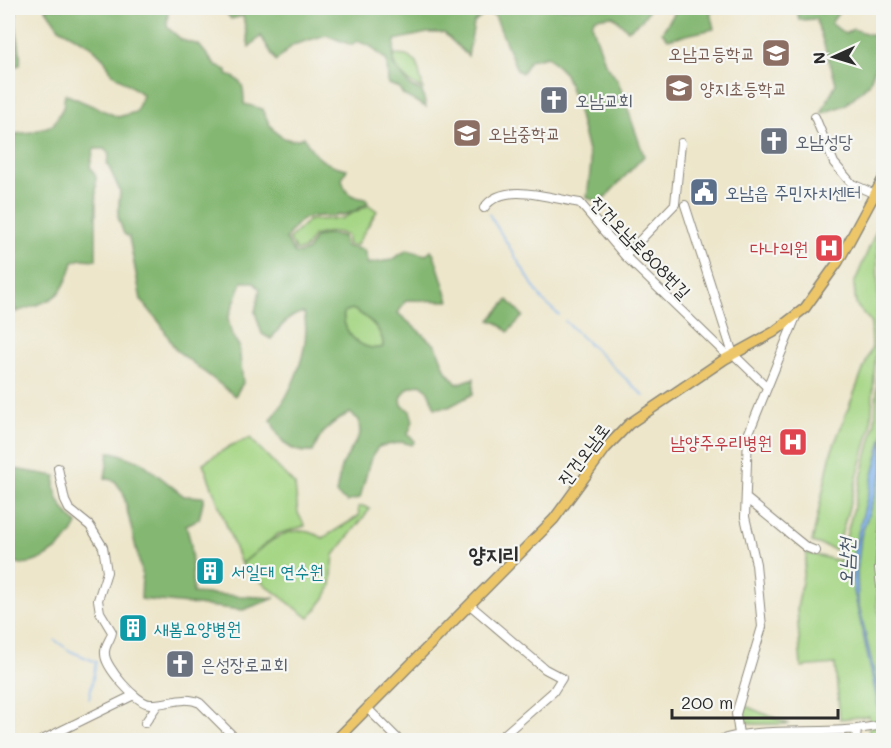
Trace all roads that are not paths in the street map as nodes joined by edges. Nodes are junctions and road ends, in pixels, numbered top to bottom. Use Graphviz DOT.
graph roads {
  1 [pos="815,117"];
  2 [pos="681,143"];
  3 [pos="884,177"];
  4 [pos="880,195"];
  5 [pos="685,205"];
  6 [pos="484,208"];
  7 [pos="625,255"];
  8 [pos="797,314"];
  9 [pos="731,356"];
  10 [pos="767,387"];
  11 [pos="58,468"];
  12 [pos="747,499"];
  13 [pos="884,517"];
  14 [pos="816,551"];
  15 [pos="470,605"];
  16 [pos="884,614"];
  17 [pos="132,696"];
  18 [pos="158,704"];
  19 [pos="368,708"];
  20 [pos="145,723"];
  21 [pos="884,725"];
  22 [pos="857,729"];
  23 [pos="739,734"];
  24 [pos="42,741"];
  25 [pos="237,741"];
  26 [pos="336,741"];
  27 [pos="399,741"];
  28 [pos="498,741"];
  29 [pos="720,741"];
  30 [pos="856,741"];
  1 -- 4 [label="street"];
  2 -- 7 [label="street"];
  3 -- 4 [label="main road, 진건오남로"];
  4 -- 8 [label="main road, 진건오남로"];
  5 -- 9 [label="street"];
  6 -- 7 [label="street, 진건오남로808번길"];
  7 -- 9 [label="street, 진건오남로808번길"];
  8 -- 9 [label="main road, 진건오남로"];
  8 -- 10 [label="street"];
  9 -- 10 [label="street, 진건오남로808번길"];
  9 -- 15 [label="main road, 진건오남로"];
  10 -- 12 [label="street"];
  11 -- 17 [label="street"];
  12 -- 14 [label="street"];
  12 -- 23 [label="street"];
  13 -- 16 [label="street"];
  15 -- 19 [label="main road, 진건오남로"];
  15 -- 28 [label="street"];
  17 -- 18 [label="street"];
  17 -- 24 [label="street"];
  18 -- 20 [label="street"];
  18 -- 25 [label="street"];
  19 -- 26 [label="main road, 진건오남로"];
  19 -- 27 [label="street"];
  21 -- 22 [label="street"];
  22 -- 23 [label="street"];
  22 -- 30 [label="street"];
  23 -- 29 [label="street"];
}
